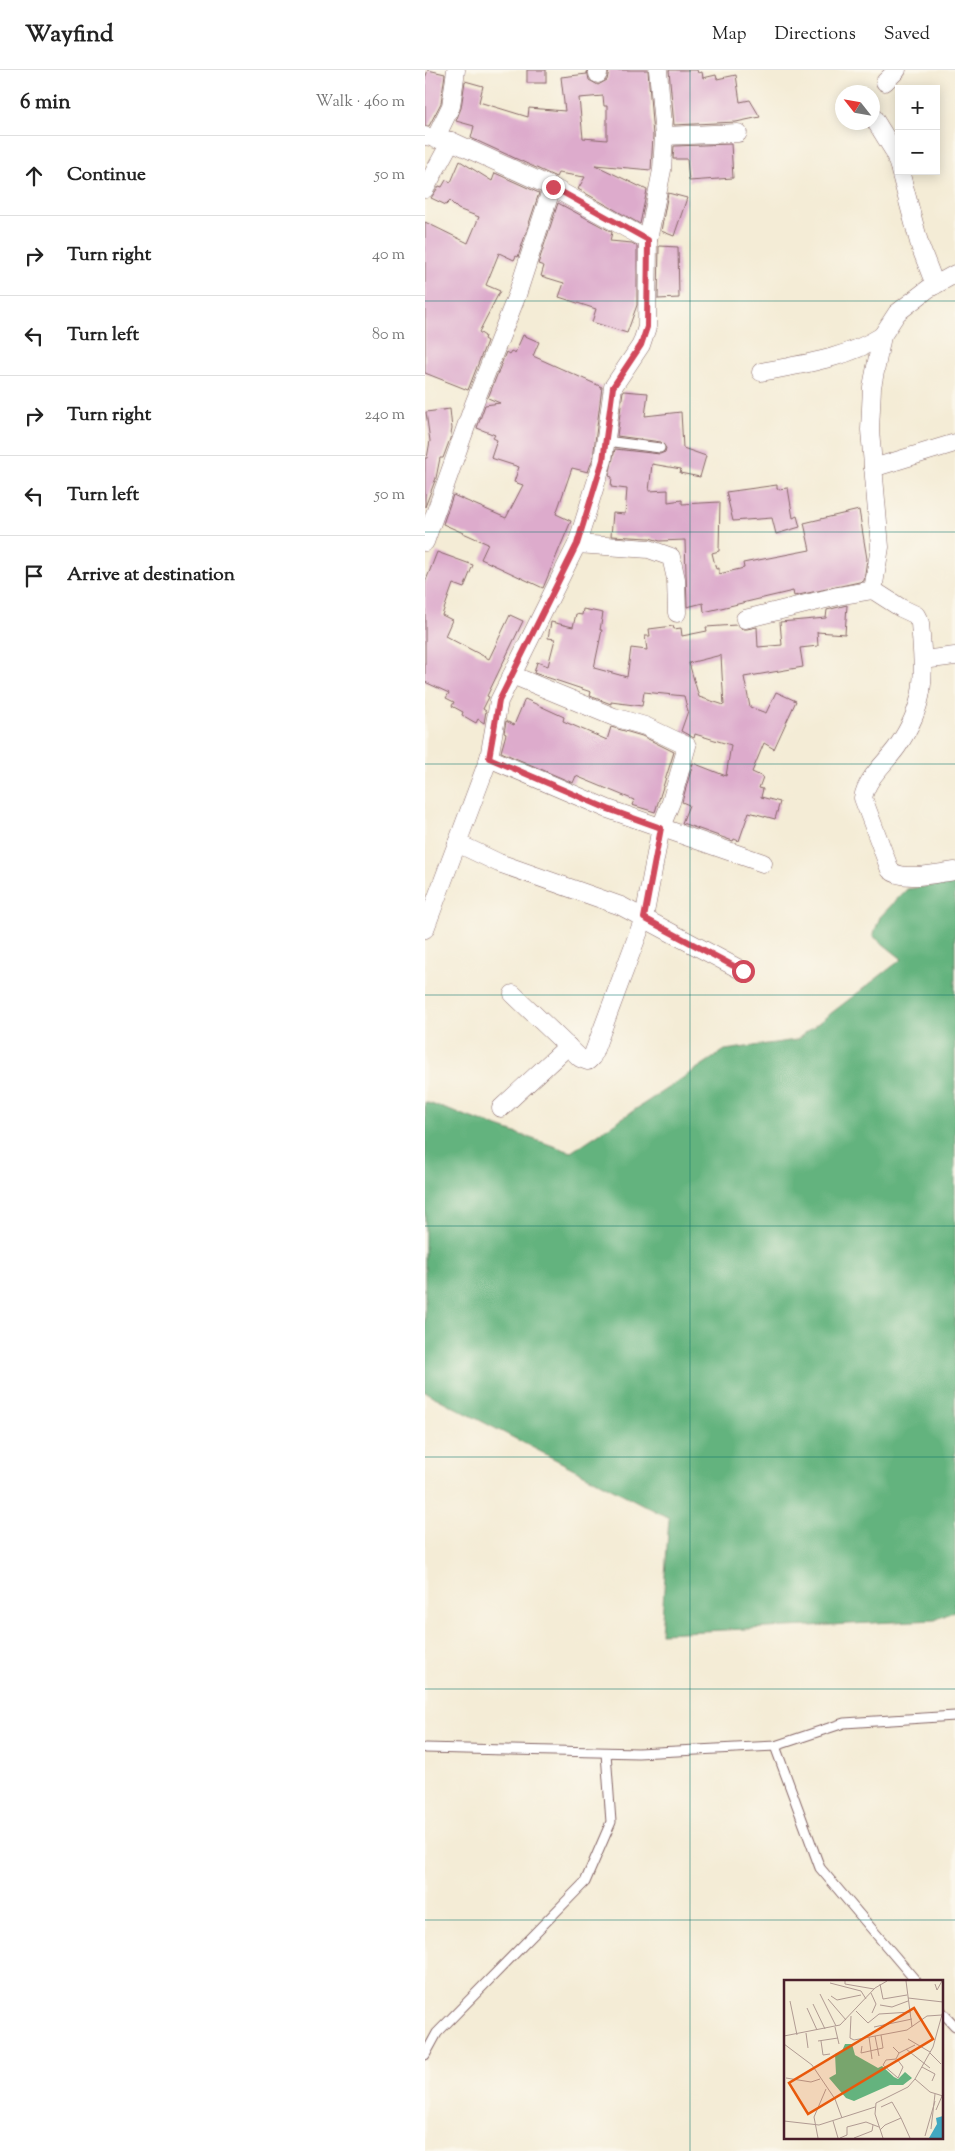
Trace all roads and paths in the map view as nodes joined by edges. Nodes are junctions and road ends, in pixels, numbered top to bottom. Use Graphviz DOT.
graph roads {
  1 [pos="457,70"];
  2 [pos="658,70"];
  3 [pos="880,128"];
  4 [pos="738,133"];
  5 [pos="664,136"];
  6 [pos="437,139"];
  7 [pos="895,155"];
  8 [pos="901,175"];
  9 [pos="553,187"];
  10 [pos="425,189"];
  11 [pos="648,240"];
  12 [pos="955,274"];
  13 [pos="935,285"];
  14 [pos="882,336"];
  15 [pos="761,372"];
  16 [pos="606,441"];
  17 [pos="955,443"];
  18 [pos="659,448"];
  19 [pos="873,468"];
  20 [pos="425,542"];
  21 [pos="577,544"];
  22 [pos="873,590"];
  23 [pos="677,613"];
  24 [pos="745,619"];
  25 [pos="955,656"];
  26 [pos="923,660"];
  27 [pos="512,675"];
  28 [pos="489,758"];
  29 [pos="661,828"];
  30 [pos="457,843"];
  31 [pos="763,863"];
  32 [pos="955,871"];
  33 [pos="644,918"];
  34 [pos="425,929"];
  35 [pos="743,971"];
  36 [pos="513,994"];
  37 [pos="568,1046"];
  38 [pos="501,1108"];
  39 [pos="955,1716"];
  40 [pos="775,1746"];
  41 [pos="425,1748"];
  42 [pos="606,1753"];
  43 [pos="914,1980"];
  44 [pos="943,2013"];
  45 [pos="955,2026"];
  46 [pos="425,2055"];
  1 -- 6 [label="street"];
  2 -- 5 [label="street"];
  3 -- 7 [label="street"];
  4 -- 5 [label="street"];
  5 -- 11 [label="street"];
  6 -- 9 [label="street"];
  6 -- 10 [label="street"];
  8 -- 13 [label="street"];
  9 -- 11 [label="street"];
  9 -- 20 [label="street"];
  11 -- 16 [label="street"];
  12 -- 13 [label="street"];
  13 -- 14 [label="street"];
  14 -- 15 [label="street"];
  14 -- 19 [label="street"];
  16 -- 18 [label="lane"];
  16 -- 21 [label="street"];
  17 -- 19 [label="street"];
  19 -- 22 [label="street"];
  21 -- 23 [label="street"];
  21 -- 27 [label="street"];
  22 -- 24 [label="street"];
  22 -- 26 [label="street"];
  25 -- 26 [label="street"];
  26 -- 32 [label="street"];
  27 -- 28 [label="street"];
  27 -- 29 [label="street"];
  28 -- 29 [label="street"];
  28 -- 30 [label="street"];
  29 -- 31 [label="street"];
  29 -- 33 [label="street"];
  30 -- 33 [label="street"];
  30 -- 34 [label="street"];
  33 -- 35 [label="street"];
  33 -- 37 [label="street"];
  36 -- 37 [label="street"];
  37 -- 38 [label="street"];
  39 -- 40 [label="lane"];
  40 -- 42 [label="lane"];
  40 -- 43 [label="lane"];
  41 -- 42 [label="lane"];
  42 -- 46 [label="lane"];
  44 -- 45 [label="lane"];
}
